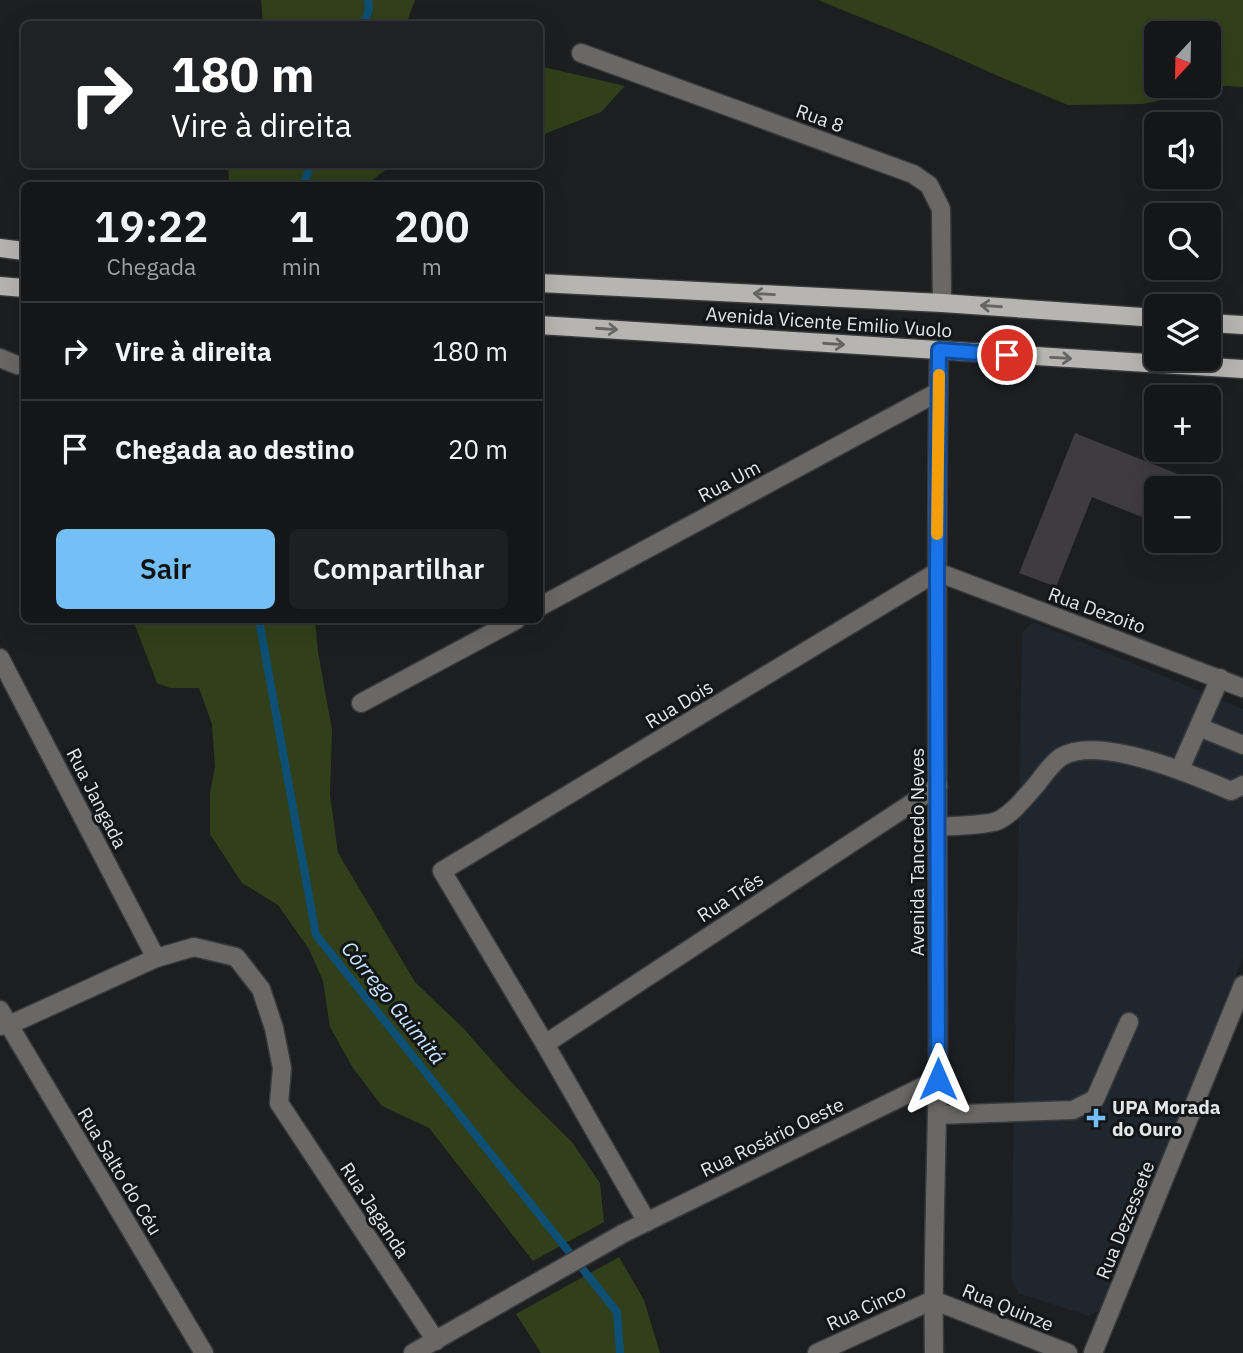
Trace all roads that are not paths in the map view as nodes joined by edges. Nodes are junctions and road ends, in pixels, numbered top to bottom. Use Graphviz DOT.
graph roads {
  1 [pos="581,53"];
  2 [pos="0,248"];
  3 [pos="21,251"];
  4 [pos="543,283"];
  5 [pos="0,286"];
  6 [pos="21,288"];
  7 [pos="942,303"];
  8 [pos="1144,317"];
  9 [pos="1221,324"];
  10 [pos="543,325"];
  11 [pos="1243,325"];
  12 [pos="939,350"];
  13 [pos="0,358"];
  14 [pos="21,365"];
  15 [pos="1243,369"];
  16 [pos="939,392"];
  17 [pos="937,572"];
  18 [pos="543,605"];
  19 [pos="510,623"];
  20 [pos="0,658"];
  21 [pos="1220,678"];
  22 [pos="1243,688"];
  23 [pos="361,703"];
  24 [pos="1199,727"];
  25 [pos="1243,746"];
  26 [pos="1180,769"];
  27 [pos="1243,785"];
  28 [pos="938,786"];
  29 [pos="939,827"];
  30 [pos="156,958"];
  31 [pos="1243,985"];
  32 [pos="3,1020"];
  33 [pos="1129,1022"];
  34 [pos="545,1044"];
  35 [pos="938,1079"];
  36 [pos="937,1115"];
  37 [pos="647,1222"];
  38 [pos="933,1300"];
  39 [pos="436,1341"];
  40 [pos="204,1353"];
  41 [pos="412,1353"];
  42 [pos="817,1353"];
  43 [pos="934,1353"];
  44 [pos="1068,1353"];
  45 [pos="1093,1353"];
  1 -- 7 [label="street, Rua 8"];
  2 -- 3 [label="main road"];
  7 -- 4 [label="main road, Avenida Vicente Emilio Vuolo, one-way"];
  5 -- 6 [label="main road"];
  8 -- 7 [label="main road, Avenida Vicente Emilio Vuolo, one-way"];
  9 -- 11 [label="main road"];
  10 -- 12 [label="main road, Avenida Vicente Emilio Vuolo, one-way"];
  12 -- 15 [label="main road, Avenida Vicente Emilio Vuolo, one-way"];
  12 -- 16 [label="street, Avenida Tancredo Neves"];
  13 -- 14 [label="street"];
  16 -- 17 [label="street, Avenida Tancredo Neves"];
  16 -- 18 [label="street, Rua Um"];
  17 -- 21 [label="street, Rua Dezoito"];
  17 -- 28 [label="street, Avenida Tancredo Neves"];
  17 -- 34 [label="street, Rua Dois"];
  19 -- 23 [label="street"];
  20 -- 30 [label="street, Rua Jangada"];
  21 -- 22 [label="street, Rua Dezoito"];
  21 -- 24 [label="street"];
  24 -- 25 [label="street"];
  24 -- 26 [label="street"];
  26 -- 27 [label="street"];
  26 -- 29 [label="street"];
  28 -- 29 [label="street, Avenida Tancredo Neves"];
  28 -- 34 [label="street, Rua Três"];
  29 -- 35 [label="street, Avenida Tancredo Neves"];
  30 -- 32 [label="street"];
  30 -- 39 [label="street, Rua Jaganda"];
  31 -- 45 [label="street, Rua Dezessete"];
  32 -- 40 [label="street, Rua Salto do Céu"];
  33 -- 36 [label="street"];
  34 -- 37 [label="street"];
  35 -- 36 [label="street, Avenida Tancredo Neves"];
  35 -- 37 [label="street, Rua Rosário Oeste"];
  36 -- 38 [label="street, Avenida Tancredo Neves"];
  37 -- 39 [label="street, Rua Rosário Oeste"];
  38 -- 42 [label="street, Rua Cinco"];
  38 -- 43 [label="street, Avenida Tancredo Neves"];
  38 -- 44 [label="street, Rua Quinze"];
  39 -- 41 [label="street"];
}
